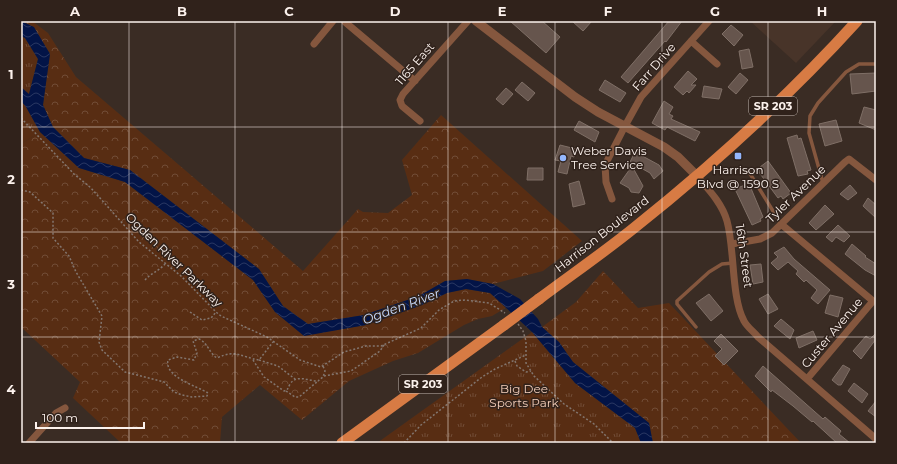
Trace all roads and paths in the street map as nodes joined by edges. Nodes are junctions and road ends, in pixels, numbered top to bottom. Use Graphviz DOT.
graph roads {
  1 [pos="333,21"];
  2 [pos="468,21"];
  3 [pos="476,21"];
  4 [pos="709,21"];
  5 [pos="857,21"];
  6 [pos="345,22"];
  7 [pos="691,41"];
  8 [pos="314,44"];
  9 [pos="717,64"];
  10 [pos="876,64"];
  11 [pos="415,81"];
  12 [pos="21,118"];
  13 [pos="420,121"];
  14 [pos="625,126"];
  15 [pos="749,172"];
  16 [pos="696,175"];
  17 [pos="876,180"];
  18 [pos="823,183"];
  19 [pos="21,190"];
  20 [pos="612,199"];
  21 [pos="781,224"];
  22 [pos="732,244"];
  23 [pos="734,263"];
  24 [pos="165,264"];
  25 [pos="145,280"];
  26 [pos="190,312"];
  27 [pos="216,312"];
  28 [pos="506,314"];
  29 [pos="516,322"];
  30 [pos="696,327"];
  31 [pos="273,342"];
  32 [pos="384,344"];
  33 [pos="526,355"];
  34 [pos="252,359"];
  35 [pos="259,360"];
  36 [pos="515,361"];
  37 [pos="323,366"];
  38 [pos="531,371"];
  39 [pos="323,376"];
  40 [pos="295,379"];
  41 [pos="807,379"];
  42 [pos="318,381"];
  43 [pos="286,391"];
  44 [pos="65,408"];
  45 [pos="876,439"];
  46 [pos="29,443"];
  47 [pos="342,443"];
  48 [pos="404,443"];
  49 [pos="613,443"];
  1 -- 8 [label="street"];
  2 -- 11 [label="street, 1165 East"];
  3 -- 14 [label="street, 16th Street"];
  4 -- 7 [label="street, Farr Drive"];
  5 -- 16 [label="main road, Harrison Boulevard / SR 203"];
  6 -- 11 [label="street"];
  7 -- 9 [label="street"];
  7 -- 14 [label="street, Farr Drive"];
  10 -- 18 [label="lane"];
  11 -- 13 [label="street, 1165 East"];
  12 -- 24 [label="path, Ogden River Parkway"];
  14 -- 16 [label="street, 16th Street"];
  14 -- 20 [label="street, Farr Drive"];
  15 -- 21 [label="lane"];
  16 -- 22 [label="street, 16th Street"];
  16 -- 47 [label="main road, Harrison Boulevard / SR 203, bridge"];
  17 -- 18 [label="street, Tyler Avenue"];
  18 -- 21 [label="street, Tyler Avenue"];
  19 -- 34 [label="path"];
  21 -- 22 [label="street, Tyler Avenue"];
  21 -- 41 [label="street, Custer Avenue"];
  22 -- 23 [label="street, 16th Street"];
  23 -- 30 [label="lane"];
  23 -- 41 [label="street, 16th Street"];
  24 -- 25 [label="path"];
  24 -- 27 [label="path, Ogden River Parkway"];
  26 -- 27 [label="path"];
  27 -- 31 [label="path, Ogden River Parkway"];
  28 -- 32 [label="path"];
  29 -- 33 [label="path"];
  31 -- 35 [label="path"];
  31 -- 37 [label="path, Ogden River Parkway"];
  32 -- 37 [label="path"];
  32 -- 39 [label="path"];
  33 -- 36 [label="path"];
  33 -- 38 [label="path"];
  34 -- 35 [label="path"];
  34 -- 43 [label="path"];
  35 -- 40 [label="path"];
  36 -- 38 [label="path"];
  36 -- 48 [label="path"];
  37 -- 39 [label="path"];
  38 -- 49 [label="path"];
  39 -- 42 [label="path"];
  40 -- 42 [label="path"];
  40 -- 43 [label="path"];
  41 -- 45 [label="street, 16th Street"];
  42 -- 43 [label="path"];
  44 -- 46 [label="street"];
}
